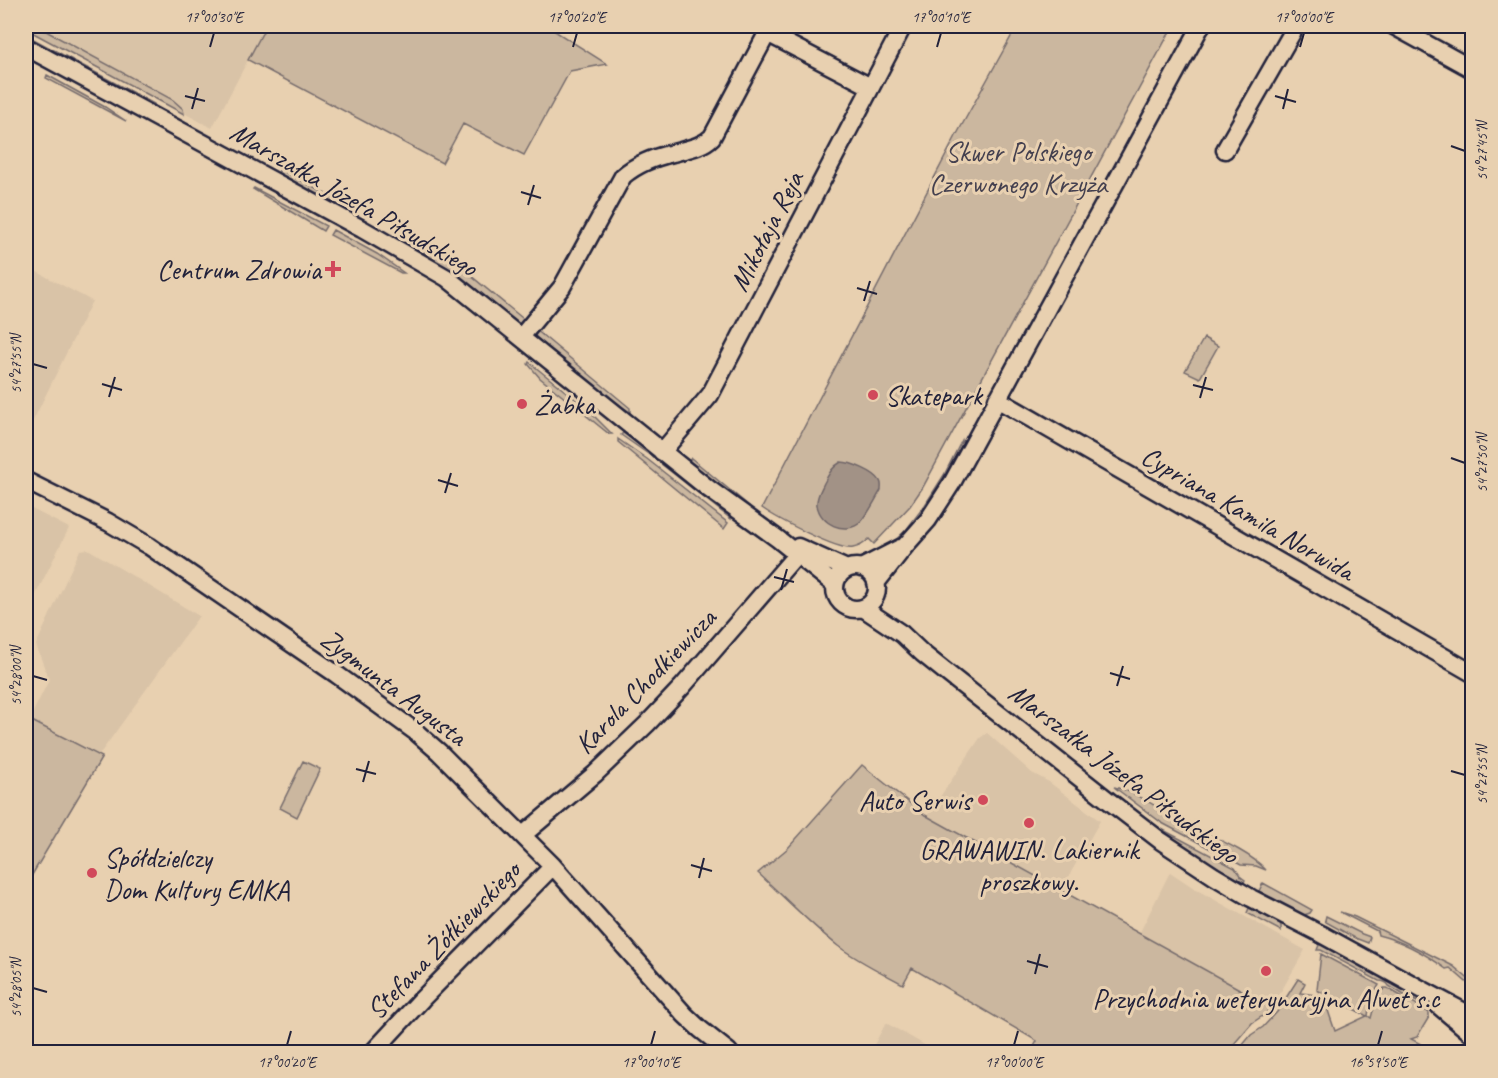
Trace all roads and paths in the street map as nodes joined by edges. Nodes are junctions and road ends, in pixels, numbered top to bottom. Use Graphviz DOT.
graph roads {
  1 [pos="903,26"];
  2 [pos="1201,26"];
  3 [pos="1296,26"];
  4 [pos="1394,26"];
  5 [pos="770,29"];
  6 [pos="26,47"];
  7 [pos="1473,69"];
  8 [pos="871,87"];
  9 [pos="1225,150"];
  10 [pos="522,337"];
  11 [pos="998,399"];
  12 [pos="662,452"];
  13 [pos="26,481"];
  14 [pos="778,539"];
  15 [pos="905,546"];
  16 [pos="797,554"];
  17 [pos="854,568"];
  18 [pos="835,585"];
  19 [pos="876,589"];
  20 [pos="863,608"];
  21 [pos="902,634"];
  22 [pos="1473,673"];
  23 [pos="523,835"];
  24 [pos="553,866"];
  25 [pos="1420,989"];
  26 [pos="1473,1016"];
  27 [pos="1473,1034"];
  28 [pos="373,1053"];
  29 [pos="729,1053"];
  1 -- 8 [label="street, Mikołaja Reja"];
  2 -- 11 [label="street"];
  3 -- 9 [label="street"];
  4 -- 7 [label="street"];
  5 -- 8 [label="street"];
  5 -- 10 [label="street"];
  6 -- 10 [label="street, Marszałka Józefa Piłsudskiego"];
  8 -- 12 [label="street, Mikołaja Reja"];
  10 -- 12 [label="street, Marszałka Józefa Piłsudskiego"];
  11 -- 15 [label="street"];
  11 -- 22 [label="street, Cypriana Kamila Norwida"];
  12 -- 14 [label="street, Marszałka Józefa Piłsudskiego"];
  13 -- 23 [label="street, Zygmunta Augusta"];
  14 -- 16 [label="street, Marszałka Józefa Piłsudskiego"];
  14 -- 17 [label="street, Marszałka Józefa Piłsudskiego"];
  15 -- 17 [label="street"];
  15 -- 19 [label="street"];
  16 -- 18 [label="street, Marszałka Józefa Piłsudskiego"];
  16 -- 23 [label="street, Karola Chodkiewicza"];
  17 -- 18 [label="street"];
  17 -- 19 [label="street"];
  18 -- 20 [label="street"];
  19 -- 20 [label="street"];
  19 -- 21 [label="street, Marszałka Józefa Piłsudskiego"];
  20 -- 21 [label="street, Marszałka Józefa Piłsudskiego"];
  21 -- 25 [label="street, Marszałka Józefa Piłsudskiego"];
  23 -- 24 [label="street, Zygmunta Augusta"];
  24 -- 28 [label="street, Stefana Żółkiewskiego"];
  24 -- 29 [label="street, Zygmunta Augusta"];
  25 -- 26 [label="street, Marszałka Józefa Piłsudskiego"];
  25 -- 27 [label="street, Marszałka Józefa Piłsudskiego"];
}
